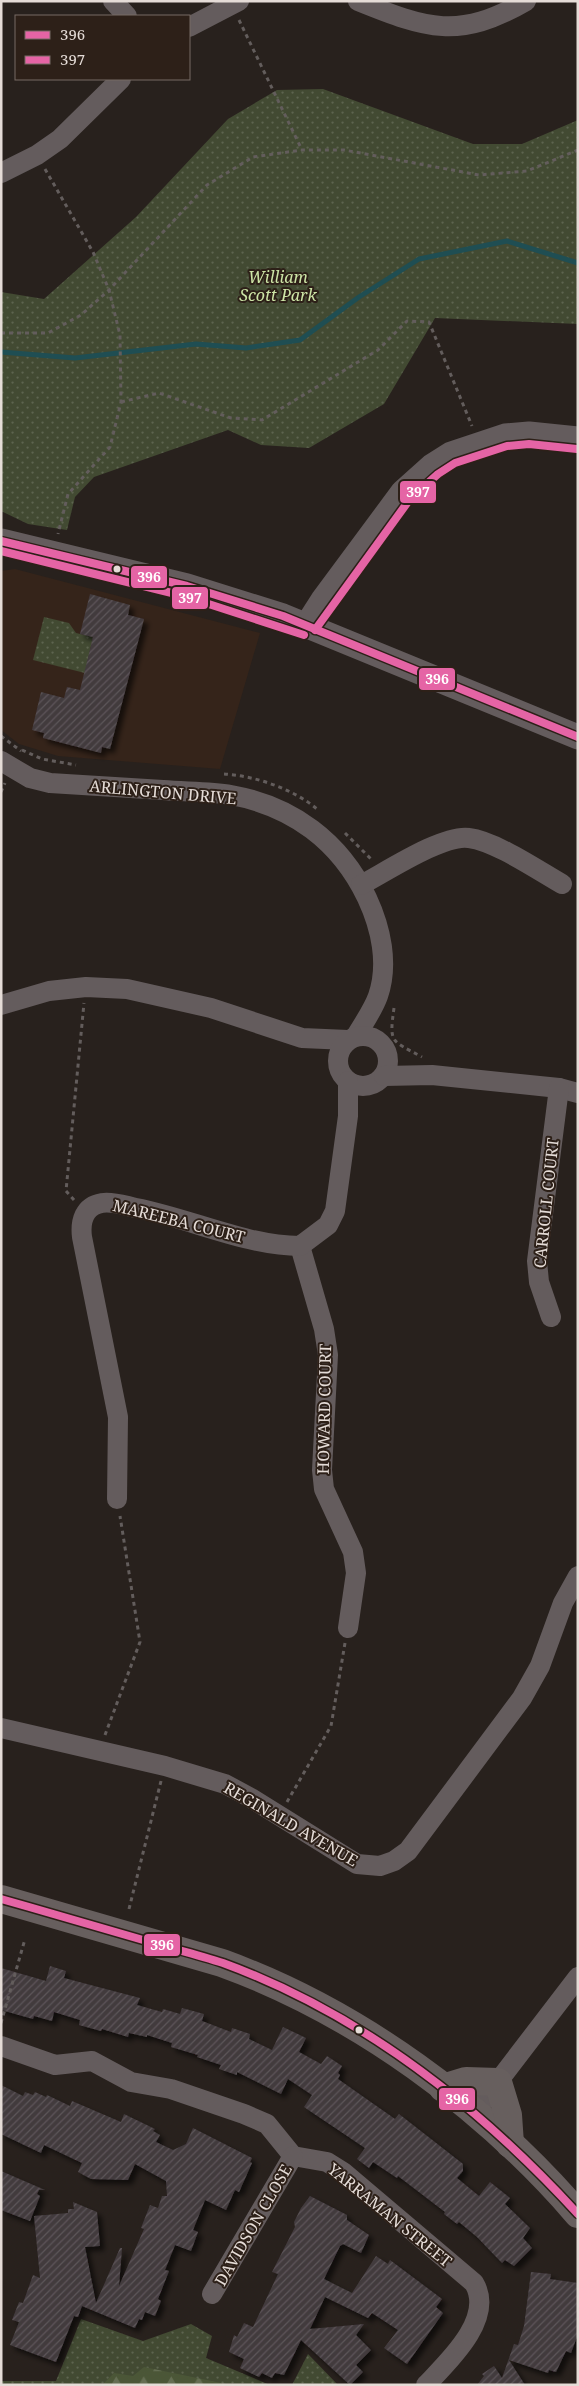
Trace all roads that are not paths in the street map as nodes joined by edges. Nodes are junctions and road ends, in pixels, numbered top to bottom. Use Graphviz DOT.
graph roads {
  1 [pos="113,1"];
  2 [pos="358,1"];
  3 [pos="526,1"];
  4 [pos="235,2"];
  5 [pos="126,15"];
  6 [pos="190,26"];
  7 [pos="120,80"];
  8 [pos="1,172"];
  9 [pos="578,440"];
  10 [pos="1,541"];
  11 [pos="308,625"];
  12 [pos="578,737"];
  13 [pos="1,761"];
  14 [pos="562,884"];
  15 [pos="361,885"];
  16 [pos="386,1001"];
  17 [pos="1,1005"];
  18 [pos="302,1038"];
  19 [pos="352,1038"];
  20 [pos="385,1049"];
  21 [pos="429,1067"];
  22 [pos="384,1076"];
  23 [pos="351,1077"];
  24 [pos="568,1090"];
  25 [pos="300,1246"];
  26 [pos="551,1317"];
  27 [pos="117,1499"];
  28 [pos="578,1576"];
  29 [pos="348,1628"];
  30 [pos="1,1728"];
  31 [pos="1,1899"];
  32 [pos="578,1977"];
  33 [pos="1,2046"];
  34 [pos="498,2082"];
  35 [pos="443,2088"];
  36 [pos="474,2113"];
  37 [pos="510,2144"];
  38 [pos="293,2156"];
  39 [pos="578,2214"];
  40 [pos="212,2294"];
  41 [pos="426,2385"];
  1 -- 5 [label="street"];
  2 -- 3 [label="street"];
  4 -- 6 [label="street"];
  7 -- 8 [label="street"];
  9 -- 11 [label="street"];
  10 -- 11 [label="street"];
  11 -- 12 [label="street"];
  13 -- 15 [label="street, ARLINGTON DRIVE"];
  14 -- 15 [label="street"];
  15 -- 16 [label="street, ARLINGTON DRIVE"];
  16 -- 19 [label="street, ARLINGTON DRIVE"];
  16 -- 20 [label="street, ARLINGTON DRIVE"];
  17 -- 18 [label="street"];
  18 -- 19 [label="street"];
  18 -- 23 [label="street"];
  19 -- 20 [label="street"];
  19 -- 23 [label="street"];
  20 -- 21 [label="street"];
  20 -- 22 [label="street"];
  21 -- 22 [label="street"];
  21 -- 24 [label="street"];
  22 -- 23 [label="street"];
  23 -- 25 [label="street"];
  24 -- 26 [label="street, CARROLL COURT"];
  25 -- 27 [label="street, MAREEBA COURT"];
  25 -- 29 [label="street, HOWARD COURT"];
  28 -- 30 [label="street, REGINALD AVENUE"];
  31 -- 35 [label="main road"];
  32 -- 34 [label="street"];
  33 -- 38 [label="street"];
  34 -- 35 [label="main road"];
  34 -- 36 [label="street"];
  34 -- 37 [label="main road"];
  35 -- 36 [label="main road"];
  36 -- 37 [label="main road"];
  37 -- 39 [label="main road"];
  38 -- 40 [label="street, DAVIDSON CLOSE"];
  38 -- 41 [label="street, YARRAMAN STREET"];
}
